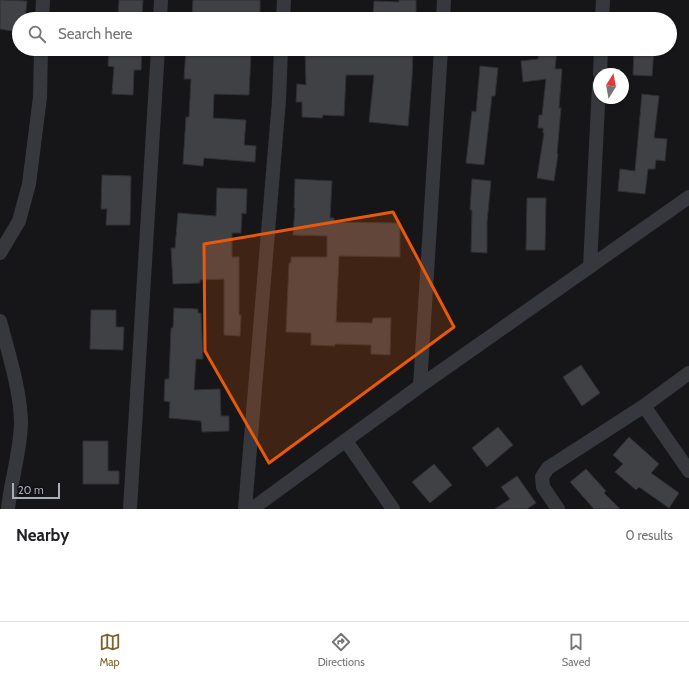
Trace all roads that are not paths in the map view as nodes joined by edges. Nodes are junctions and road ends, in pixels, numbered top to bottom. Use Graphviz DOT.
graph roads {
  1 [pos="43,0"];
  2 [pos="161,0"];
  3 [pos="284,0"];
  4 [pos="444,0"];
  5 [pos="603,0"];
  6 [pos="42,12"];
  7 [pos="160,12"];
  8 [pos="283,12"];
  9 [pos="443,12"];
  10 [pos="602,12"];
  11 [pos="41,56"];
  12 [pos="158,56"];
  13 [pos="281,56"];
  14 [pos="441,56"];
  15 [pos="601,56"];
  16 [pos="600,68"];
  17 [pos="598,104"];
  18 [pos="689,197"];
  19 [pos="0,252"];
  20 [pos="590,266"];
  21 [pos="0,321"];
  22 [pos="689,373"];
  23 [pos="420,386"];
  24 [pos="644,406"];
  25 [pos="346,441"];
  26 [pos="689,471"];
  27 [pos="8,509"];
  28 [pos="130,509"];
  29 [pos="245,509"];
  30 [pos="252,509"];
  31 [pos="393,509"];
  32 [pos="558,509"];
  1 -- 6 [label="street"];
  2 -- 7 [label="street"];
  3 -- 8 [label="street"];
  4 -- 9 [label="street"];
  5 -- 10 [label="street"];
  11 -- 19 [label="street"];
  12 -- 28 [label="street"];
  13 -- 29 [label="street"];
  14 -- 23 [label="street"];
  15 -- 16 [label="street"];
  17 -- 20 [label="street"];
  18 -- 20 [label="street"];
  20 -- 23 [label="street"];
  21 -- 27 [label="street"];
  22 -- 24 [label="street"];
  23 -- 25 [label="street"];
  24 -- 26 [label="street"];
  24 -- 32 [label="street"];
  25 -- 30 [label="street"];
  25 -- 31 [label="street"];
}
